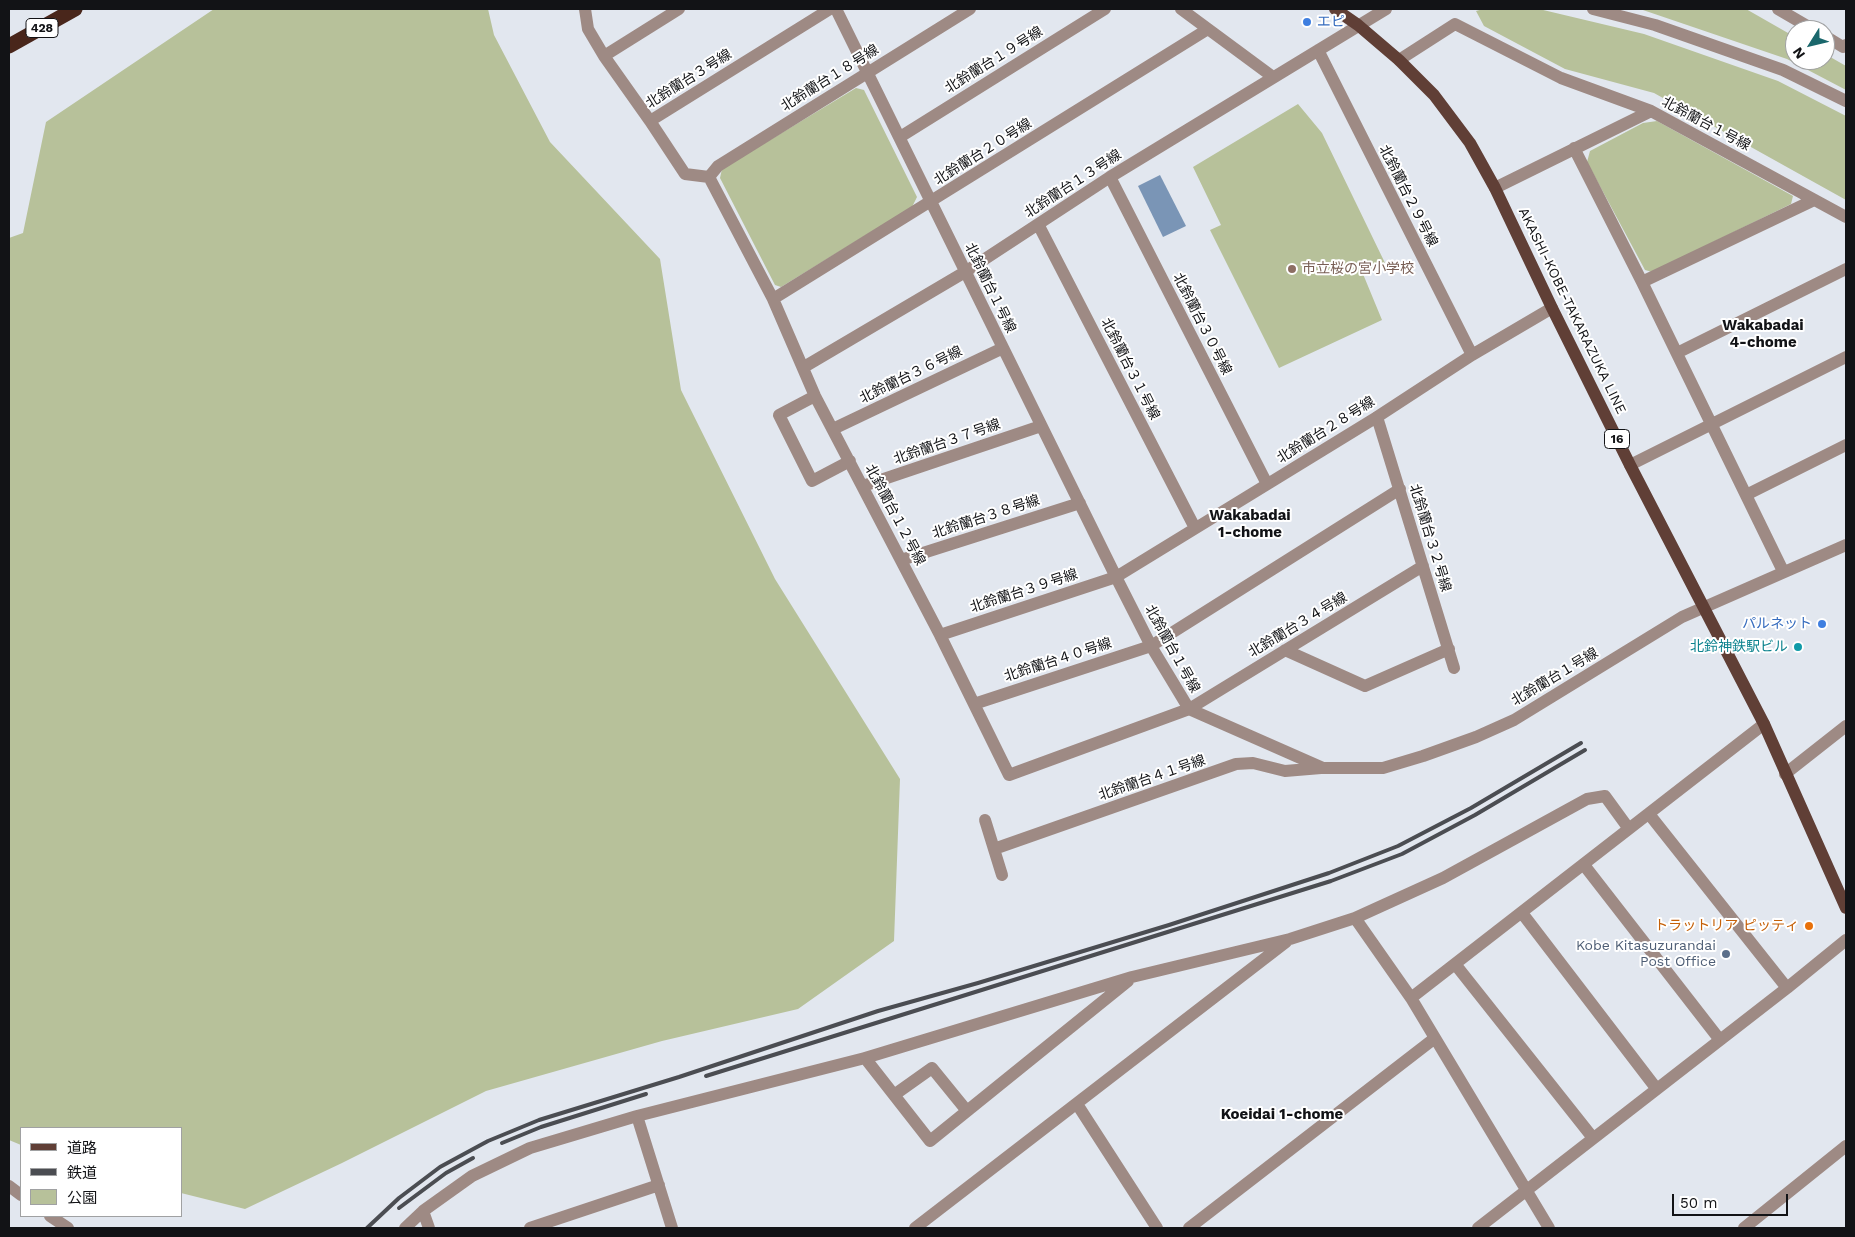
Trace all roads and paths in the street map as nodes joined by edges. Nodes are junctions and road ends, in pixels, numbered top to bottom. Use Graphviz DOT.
graph roads {
  1 [pos="75,9"];
  2 [pos="585,9"];
  3 [pos="679,9"];
  4 [pos="830,9"];
  5 [pos="836,9"];
  6 [pos="970,9"];
  7 [pos="1105,9"];
  8 [pos="1181,9"];
  9 [pos="1335,9"];
  10 [pos="1386,9"];
  11 [pos="1593,9"];
  12 [pos="1778,9"];
  13 [pos="1797,20"];
  14 [pos="1358,25"];
  15 [pos="1208,29"];
  16 [pos="1835,42"];
  17 [pos="1846,45"];
  18 [pos="9,46"];
  19 [pos="1318,50"];
  20 [pos="604,56"];
  21 [pos="1399,60"];
  22 [pos="868,72"];
  23 [pos="1273,77"];
  24 [pos="1846,101"];
  25 [pos="1651,111"];
  26 [pos="650,121"];
  27 [pos="900,137"];
  28 [pos="1574,148"];
  29 [pos="709,177"];
  30 [pos="1110,177"];
  31 [pos="1495,188"];
  32 [pos="1814,200"];
  33 [pos="931,202"];
  34 [pos="1846,217"];
  35 [pos="1038,224"];
  36 [pos="1846,269"];
  37 [pos="965,272"];
  38 [pos="1642,282"];
  39 [pos="773,299"];
  40 [pos="1552,308"];
  41 [pos="1003,348"];
  42 [pos="1677,353"];
  43 [pos="1472,355"];
  44 [pos="1846,357"];
  45 [pos="804,367"];
  46 [pos="815,396"];
  47 [pos="1377,417"];
  48 [pos="1711,424"];
  49 [pos="1041,426"];
  50 [pos="833,429"];
  51 [pos="1846,445"];
  52 [pos="850,461"];
  53 [pos="1630,465"];
  54 [pos="1267,484"];
  55 [pos="862,486"];
  56 [pos="1400,489"];
  57 [pos="1746,495"];
  58 [pos="1080,503"];
  59 [pos="1195,528"];
  60 [pos="1846,545"];
  61 [pos="901,560"];
  62 [pos="1423,566"];
  63 [pos="1783,571"];
  64 [pos="1116,577"];
  65 [pos="1705,607"];
  66 [pos="940,634"];
  67 [pos="1151,646"];
  68 [pos="1449,649"];
  69 [pos="1285,650"];
  70 [pos="1454,668"];
  71 [pos="974,704"];
  72 [pos="1189,709"];
  73 [pos="1764,724"];
  74 [pos="1846,726"];
  75 [pos="1323,768"];
  76 [pos="1785,774"];
  77 [pos="1649,814"];
  78 [pos="985,820"];
  79 [pos="1629,829"];
  80 [pos="994,848"];
  81 [pos="1584,865"];
  82 [pos="1002,874"];
  83 [pos="1846,908"];
  84 [pos="1522,913"];
  85 [pos="1355,918"];
  86 [pos="1290,939"];
  87 [pos="1846,940"];
  88 [pos="1455,964"];
  89 [pos="1132,978"];
  90 [pos="1787,988"];
  91 [pos="1412,998"];
  92 [pos="1435,1038"];
  93 [pos="1720,1040"];
  94 [pos="865,1058"];
  95 [pos="1656,1088"];
  96 [pos="894,1096"];
  97 [pos="1077,1104"];
  98 [pos="968,1111"];
  99 [pos="637,1116"];
  100 [pos="1593,1138"];
  101 [pos="1846,1146"];
  102 [pos="659,1185"];
  103 [pos="9,1186"];
  104 [pos="1526,1190"];
  105 [pos="20,1194"];
  106 [pos="424,1211"];
  107 [pos="52,1217"];
  108 [pos="68,1228"];
  109 [pos="405,1228"];
  110 [pos="429,1228"];
  111 [pos="530,1228"];
  112 [pos="672,1228"];
  113 [pos="915,1228"];
  114 [pos="1158,1228"];
  115 [pos="1189,1228"];
  116 [pos="1478,1228"];
  117 [pos="1549,1228"];
  118 [pos="1744,1228"];
  1 -- 18 [label="highway, 428"];
  2 -- 20 [label="street, 北鈴蘭台３号線"];
  3 -- 20 [label="street"];
  4 -- 26 [label="street, 北鈴蘭台３号線"];
  5 -- 22 [label="street, 北鈴蘭台１号線"];
  6 -- 22 [label="street, 北鈴蘭台１８号線"];
  7 -- 27 [label="street, 北鈴蘭台１９号線"];
  8 -- 15 [label="street"];
  9 -- 14 [label="main road, AKASHI-KOBE-TAKARAZUKA LINE / 16"];
  10 -- 14 [label="street, 北鈴蘭台１３号線"];
  11 -- 24 [label="street"];
  12 -- 13 [label="street"];
  14 -- 19 [label="street, 北鈴蘭台１３号線"];
  14 -- 21 [label="main road, AKASHI-KOBE-TAKARAZUKA LINE / 16"];
  15 -- 23 [label="street"];
  15 -- 33 [label="street, 北鈴蘭台２０号線"];
  16 -- 17 [label="street"];
  19 -- 23 [label="street, 北鈴蘭台１３号線"];
  19 -- 43 [label="street, 北鈴蘭台２９号線"];
  20 -- 26 [label="street, 北鈴蘭台３号線"];
  21 -- 25 [label="street"];
  21 -- 31 [label="main road, AKASHI-KOBE-TAKARAZUKA LINE / 16"];
  22 -- 27 [label="street, 北鈴蘭台１号線"];
  22 -- 29 [label="street, 北鈴蘭台１８号線"];
  23 -- 30 [label="street, 北鈴蘭台１３号線"];
  25 -- 28 [label="street, 北鈴蘭台１号線"];
  25 -- 32 [label="street, 北鈴蘭台１号線"];
  26 -- 29 [label="street"];
  27 -- 33 [label="street, 北鈴蘭台１号線"];
  28 -- 31 [label="street, 北鈴蘭台１号線"];
  28 -- 38 [label="street"];
  29 -- 39 [label="street, 北鈴蘭台１２号線"];
  30 -- 35 [label="street, 北鈴蘭台１３号線"];
  30 -- 54 [label="street, 北鈴蘭台３０号線"];
  31 -- 40 [label="main road, AKASHI-KOBE-TAKARAZUKA LINE / 16"];
  32 -- 34 [label="street, 北鈴蘭台１号線"];
  32 -- 38 [label="street"];
  33 -- 37 [label="street, 北鈴蘭台１号線"];
  33 -- 39 [label="street, 北鈴蘭台２０号線"];
  35 -- 37 [label="street, 北鈴蘭台１３号線"];
  35 -- 59 [label="street, 北鈴蘭台３１号線"];
  36 -- 42 [label="street"];
  37 -- 41 [label="street, 北鈴蘭台１号線"];
  37 -- 45 [label="street, 北鈴蘭台１３号線"];
  38 -- 42 [label="street"];
  39 -- 45 [label="street, 北鈴蘭台１２号線"];
  40 -- 43 [label="street, 北鈴蘭台２８号線"];
  40 -- 53 [label="main road, AKASHI-KOBE-TAKARAZUKA LINE / 16"];
  41 -- 49 [label="street, 北鈴蘭台１号線"];
  41 -- 50 [label="street, 北鈴蘭台３６号線"];
  42 -- 48 [label="street"];
  43 -- 47 [label="street, 北鈴蘭台２８号線"];
  44 -- 48 [label="street"];
  45 -- 46 [label="street, 北鈴蘭台１２号線"];
  46 -- 50 [label="street, 北鈴蘭台１２号線"];
  46 -- 52 [label="street"];
  47 -- 54 [label="street, 北鈴蘭台２８号線"];
  47 -- 56 [label="street, 北鈴蘭台３２号線"];
  48 -- 53 [label="street"];
  48 -- 57 [label="street"];
  49 -- 55 [label="street, 北鈴蘭台３７号線"];
  49 -- 58 [label="street, 北鈴蘭台１号線"];
  50 -- 52 [label="street, 北鈴蘭台１２号線"];
  51 -- 57 [label="street"];
  52 -- 55 [label="street, 北鈴蘭台１２号線"];
  53 -- 65 [label="main road, AKASHI-KOBE-TAKARAZUKA LINE / 16"];
  54 -- 59 [label="street, 北鈴蘭台２８号線"];
  55 -- 61 [label="street, 北鈴蘭台１２号線"];
  56 -- 62 [label="street, 北鈴蘭台３２号線"];
  56 -- 67 [label="street, 北鈴蘭台４０号線"];
  57 -- 63 [label="street"];
  58 -- 61 [label="street, 北鈴蘭台３８号線"];
  58 -- 64 [label="street, 北鈴蘭台１号線"];
  59 -- 64 [label="street, 北鈴蘭台２８号線"];
  60 -- 63 [label="street, 北鈴蘭台１号線"];
  61 -- 66 [label="street, 北鈴蘭台１２号線"];
  62 -- 68 [label="street, 北鈴蘭台３２号線"];
  62 -- 69 [label="street, 北鈴蘭台３４号線"];
  63 -- 65 [label="street, 北鈴蘭台１号線"];
  64 -- 66 [label="street, 北鈴蘭台３９号線"];
  64 -- 67 [label="street, 北鈴蘭台１号線"];
  65 -- 73 [label="main road, AKASHI-KOBE-TAKARAZUKA LINE / 16"];
  65 -- 75 [label="street, 北鈴蘭台１号線"];
  66 -- 71 [label="street, 北鈴蘭台１２号線"];
  67 -- 71 [label="street, 北鈴蘭台４０号線"];
  67 -- 72 [label="street, 北鈴蘭台１号線"];
  68 -- 69 [label="street"];
  68 -- 70 [label="street, 北鈴蘭台３２号線"];
  69 -- 72 [label="street, 北鈴蘭台３４号線"];
  71 -- 72 [label="street, 北鈴蘭台１２号線"];
  72 -- 75 [label="street, 北鈴蘭台１号線"];
  73 -- 76 [label="main road, AKASHI-KOBE-TAKARAZUKA LINE / 16"];
  73 -- 77 [label="street"];
  74 -- 76 [label="street"];
  75 -- 80 [label="street, 北鈴蘭台４１号線"];
  76 -- 83 [label="main road, AKASHI-KOBE-TAKARAZUKA LINE / 16"];
  77 -- 79 [label="street"];
  77 -- 90 [label="street"];
  78 -- 80 [label="street"];
  79 -- 81 [label="street"];
  79 -- 85 [label="street"];
  80 -- 82 [label="street"];
  81 -- 84 [label="street"];
  81 -- 93 [label="street"];
  84 -- 88 [label="street"];
  84 -- 95 [label="street"];
  85 -- 86 [label="street"];
  85 -- 91 [label="street"];
  86 -- 89 [label="street"];
  86 -- 97 [label="street"];
  87 -- 90 [label="street"];
  88 -- 91 [label="street"];
  88 -- 100 [label="street"];
  89 -- 94 [label="street"];
  89 -- 98 [label="street"];
  90 -- 93 [label="street"];
  91 -- 92 [label="street"];
  92 -- 104 [label="street"];
  92 -- 115 [label="street"];
  93 -- 95 [label="street"];
  94 -- 96 [label="street"];
  94 -- 99 [label="street"];
  95 -- 100 [label="street"];
  96 -- 98 [label="street"];
  96 -- 98 [label="street"];
  97 -- 113 [label="street"];
  97 -- 114 [label="street"];
  99 -- 102 [label="street"];
  99 -- 106 [label="street"];
  100 -- 104 [label="street"];
  101 -- 118 [label="street"];
  102 -- 111 [label="street"];
  102 -- 112 [label="street"];
  103 -- 105 [label="street"];
  104 -- 116 [label="street"];
  104 -- 117 [label="street"];
  106 -- 109 [label="street"];
  106 -- 110 [label="street"];
  107 -- 108 [label="street"];
}
